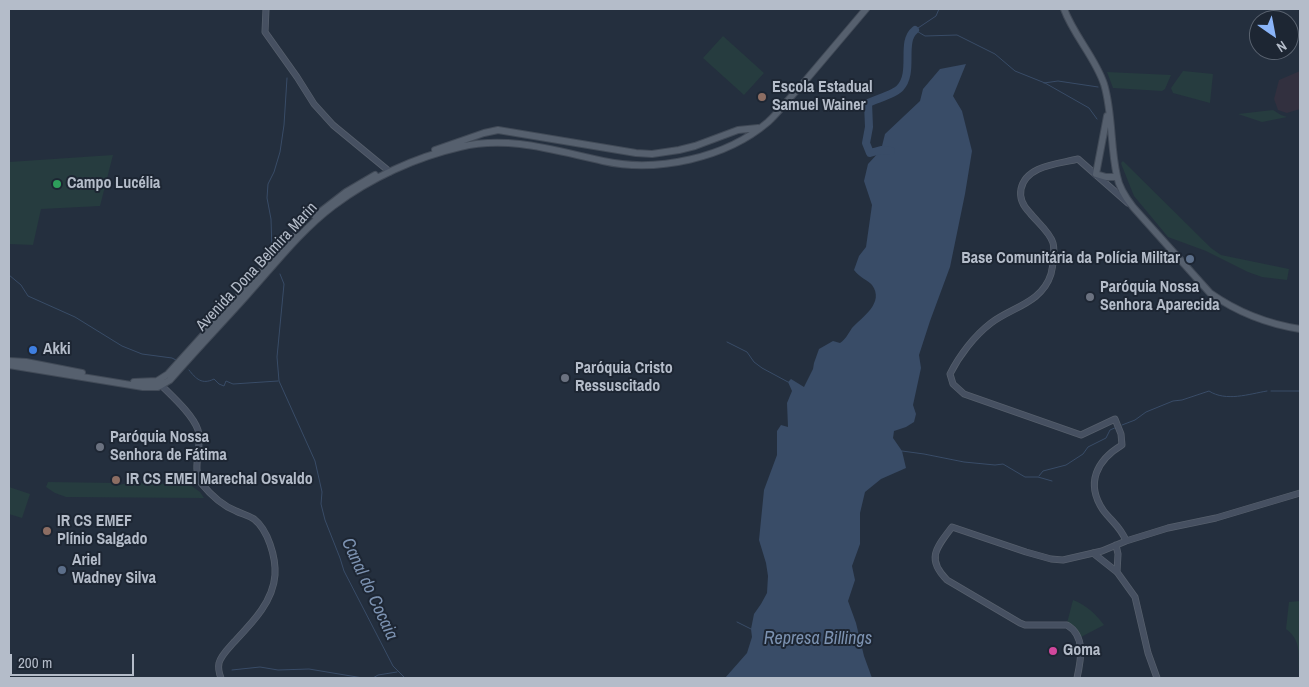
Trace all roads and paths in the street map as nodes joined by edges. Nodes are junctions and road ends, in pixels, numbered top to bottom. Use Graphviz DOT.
graph roads {
  1 [pos="266,9"];
  2 [pos="866,9"];
  3 [pos="1064,9"];
  4 [pos="1108,110"];
  5 [pos="760,128"];
  6 [pos="744,130"];
  7 [pos="743,140"];
  8 [pos="629,151"];
  9 [pos="636,153"];
  10 [pos="619,163"];
  11 [pos="644,165"];
  12 [pos="386,170"];
  13 [pos="1096,174"];
  14 [pos="1117,177"];
  15 [pos="1133,207"];
  16 [pos="1300,329"];
  17 [pos="9,361"];
  18 [pos="9,365"];
  19 [pos="168,374"];
  20 [pos="164,385"];
  21 [pos="1300,493"];
  22 [pos="1126,541"];
  23 [pos="1116,545"];
  24 [pos="1093,553"];
  25 [pos="1117,572"];
  26 [pos="221,678"];
  27 [pos="1077,678"];
  28 [pos="1156,678"];
  1 -- 12 [label="main road"];
  2 -- 5 [label="main road, Avenida Dona Belmira Marin"];
  3 -- 4 [label="main road"];
  4 -- 13 [label="main road"];
  4 -- 14 [label="main road"];
  5 -- 6 [label="main road, Avenida Dona Belmira Marin"];
  5 -- 7 [label="main road, Avenida Dona Belmira Marin"];
  6 -- 7 [label="main road"];
  6 -- 9 [label="main road, Avenida Dona Belmira Marin"];
  7 -- 11 [label="main road, Avenida Dona Belmira Marin"];
  8 -- 9 [label="main road, Avenida Dona Belmira Marin"];
  8 -- 10 [label="main road"];
  8 -- 12 [label="main road, Avenida Dona Belmira Marin"];
  9 -- 11 [label="main road"];
  10 -- 11 [label="main road, Avenida Dona Belmira Marin"];
  10 -- 12 [label="main road, Avenida Dona Belmira Marin"];
  12 -- 19 [label="main road, Avenida Dona Belmira Marin"];
  12 -- 20 [label="main road, Avenida Dona Belmira Marin"];
  13 -- 14 [label="main road"];
  13 -- 15 [label="main road"];
  13 -- 22 [label="main road"];
  14 -- 15 [label="main road"];
  15 -- 16 [label="main road"];
  17 -- 19 [label="main road, Avenida Dona Belmira Marin"];
  18 -- 20 [label="main road"];
  19 -- 20 [label="main road"];
  20 -- 26 [label="main road"];
  21 -- 22 [label="main road"];
  22 -- 23 [label="main road"];
  23 -- 24 [label="main road"];
  23 -- 25 [label="main road"];
  24 -- 25 [label="main road"];
  24 -- 27 [label="main road"];
  25 -- 28 [label="main road"];
}
